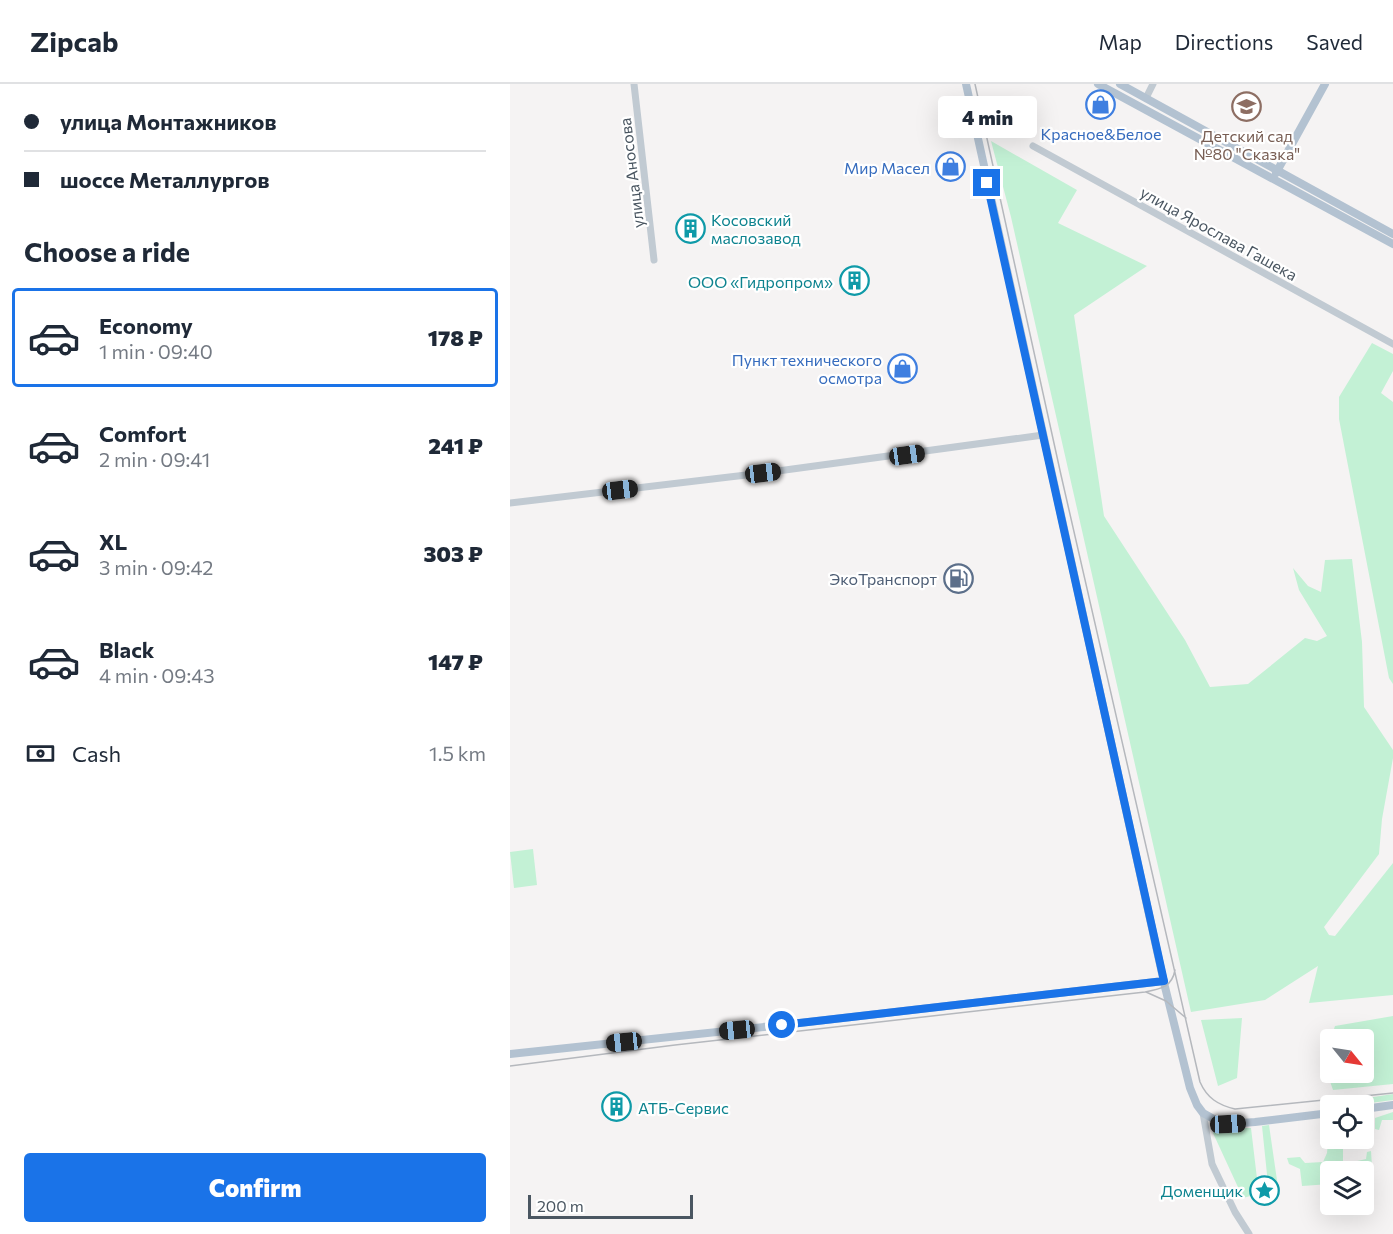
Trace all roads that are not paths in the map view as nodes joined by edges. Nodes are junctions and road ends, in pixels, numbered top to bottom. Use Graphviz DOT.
graph roads {
  1 [pos="634,84"];
  2 [pos="966,84"];
  3 [pos="1098,84"];
  4 [pos="1120,84"];
  5 [pos="1154,84"];
  6 [pos="1325,84"];
  7 [pos="1146,98"];
  8 [pos="1032,146"];
  9 [pos="1278,171"];
  10 [pos="1273,179"];
  11 [pos="1393,234"];
  12 [pos="1393,244"];
  13 [pos="654,260"];
  14 [pos="1393,344"];
  15 [pos="1043,435"];
  16 [pos="510,503"];
  17 [pos="1164,981"];
  18 [pos="510,1054"];
  19 [pos="1393,1105"];
  20 [pos="1374,1107"];
  21 [pos="1203,1113"];
  22 [pos="1320,1114"];
  23 [pos="1249,1234"];
  1 -- 13 [label="street, улица Аносова"];
  2 -- 15 [label="main road"];
  3 -- 10 [label="main road"];
  4 -- 7 [label="main road"];
  5 -- 7 [label="street"];
  6 -- 9 [label="main road"];
  7 -- 9 [label="main road"];
  8 -- 14 [label="street, улица Ярослава Гашека"];
  9 -- 10 [label="main road"];
  9 -- 11 [label="main road"];
  10 -- 12 [label="main road"];
  15 -- 16 [label="street"];
  15 -- 17 [label="main road"];
  17 -- 18 [label="main road"];
  17 -- 21 [label="main road"];
  19 -- 20 [label="main road"];
  21 -- 22 [label="main road"];
  21 -- 23 [label="street"];
}
